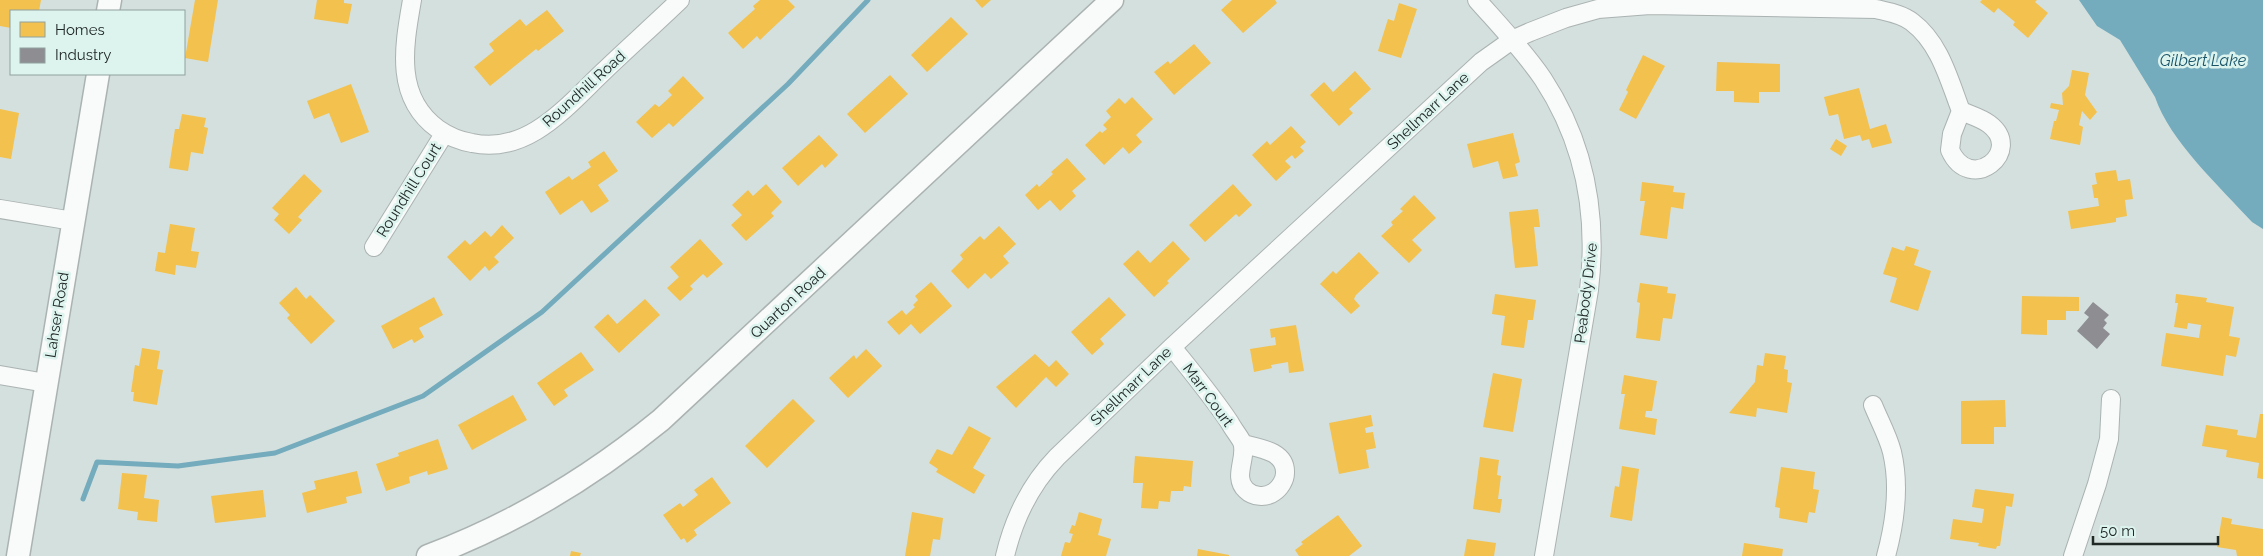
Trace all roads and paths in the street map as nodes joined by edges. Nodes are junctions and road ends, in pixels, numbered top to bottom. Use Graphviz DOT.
graph roads {
  1 [pos="412,0"];
  2 [pos="680,0"];
  3 [pos="1112,0"];
  4 [pos="1477,0"];
  5 [pos="1512,40"];
  6 [pos="98,75"];
  7 [pos="1961,111"];
  8 [pos="444,134"];
  9 [pos="0,209"];
  10 [pos="73,221"];
  11 [pos="374,247"];
  12 [pos="1172,347"];
  13 [pos="0,375"];
  14 [pos="46,383"];
  15 [pos="2111,399"];
  16 [pos="1873,405"];
  17 [pos="1243,444"];
  18 [pos="18,556"];
  19 [pos="428,556"];
  20 [pos="1004,556"];
  21 [pos="1544,556"];
  22 [pos="1886,556"];
  23 [pos="2073,556"];
  1 -- 8 [label="street"];
  2 -- 8 [label="street, Roundhill Road"];
  3 -- 19 [label="street, Quarton Road"];
  4 -- 5 [label="street, Peabody Drive"];
  5 -- 7 [label="street, Shellmarr Lane"];
  5 -- 12 [label="street, Shellmarr Lane"];
  5 -- 21 [label="street, Peabody Drive"];
  6 -- 10 [label="street, Lahser Road"];
  8 -- 11 [label="street, Roundhill Court"];
  9 -- 10 [label="street"];
  10 -- 14 [label="street, Lahser Road"];
  12 -- 17 [label="street, Marr Court"];
  12 -- 20 [label="street, Shellmarr Lane"];
  13 -- 14 [label="street"];
  14 -- 18 [label="street, Lahser Road"];
  15 -- 23 [label="street"];
  16 -- 22 [label="street"];
}
